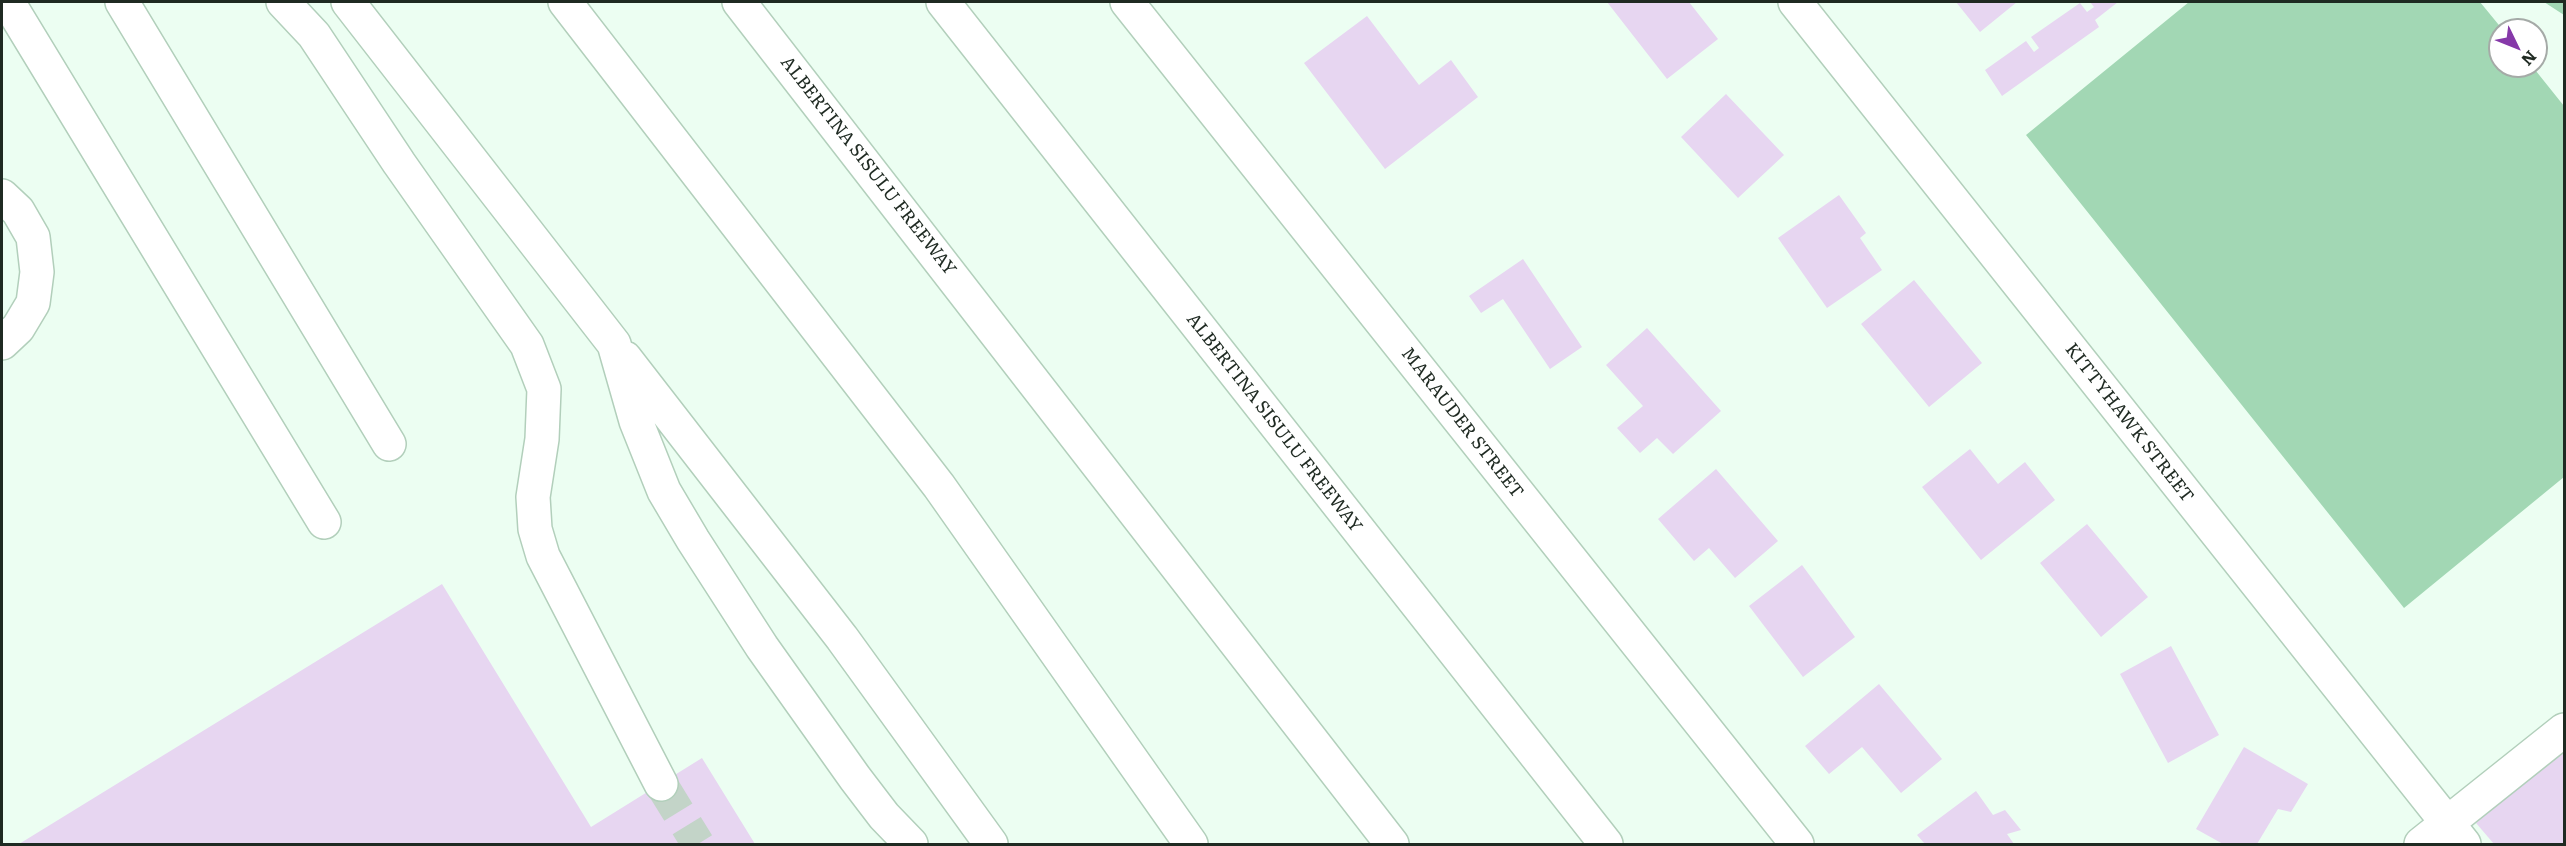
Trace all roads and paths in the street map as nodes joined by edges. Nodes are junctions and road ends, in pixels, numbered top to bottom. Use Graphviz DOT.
graph roads {
  1 [pos="122,2"];
  2 [pos="283,2"];
  3 [pos="348,2"];
  4 [pos="565,2"];
  5 [pos="739,2"];
  6 [pos="943,2"];
  7 [pos="1127,2"];
  8 [pos="1795,2"];
  9 [pos="12,3"];
  10 [pos="2,196"];
  11 [pos="2,343"];
  12 [pos="614,344"];
  13 [pos="389,444"];
  14 [pos="324,522"];
  15 [pos="2565,730"];
  16 [pos="661,784"];
  17 [pos="2456,834"];
  18 [pos="911,844"];
  19 [pos="991,844"];
  20 [pos="1191,844"];
  21 [pos="1392,844"];
  22 [pos="1606,844"];
  23 [pos="1797,844"];
  24 [pos="2421,844"];
  1 -- 13 [label="main road"];
  2 -- 16 [label="main road"];
  3 -- 12 [label="main road"];
  4 -- 20 [label="main road"];
  5 -- 21 [label="main road, ALBERTINA SISULU FREEWAY"];
  6 -- 22 [label="main road, ALBERTINA SISULU FREEWAY"];
  7 -- 23 [label="main road, MARAUDER STREET"];
  8 -- 17 [label="main road, KITTYHAWK STREET"];
  9 -- 14 [label="main road"];
  10 -- 11 [label="main road"];
  12 -- 18 [label="main road"];
  12 -- 19 [label="main road"];
  15 -- 17 [label="main road"];
  17 -- 24 [label="main road"];
}
